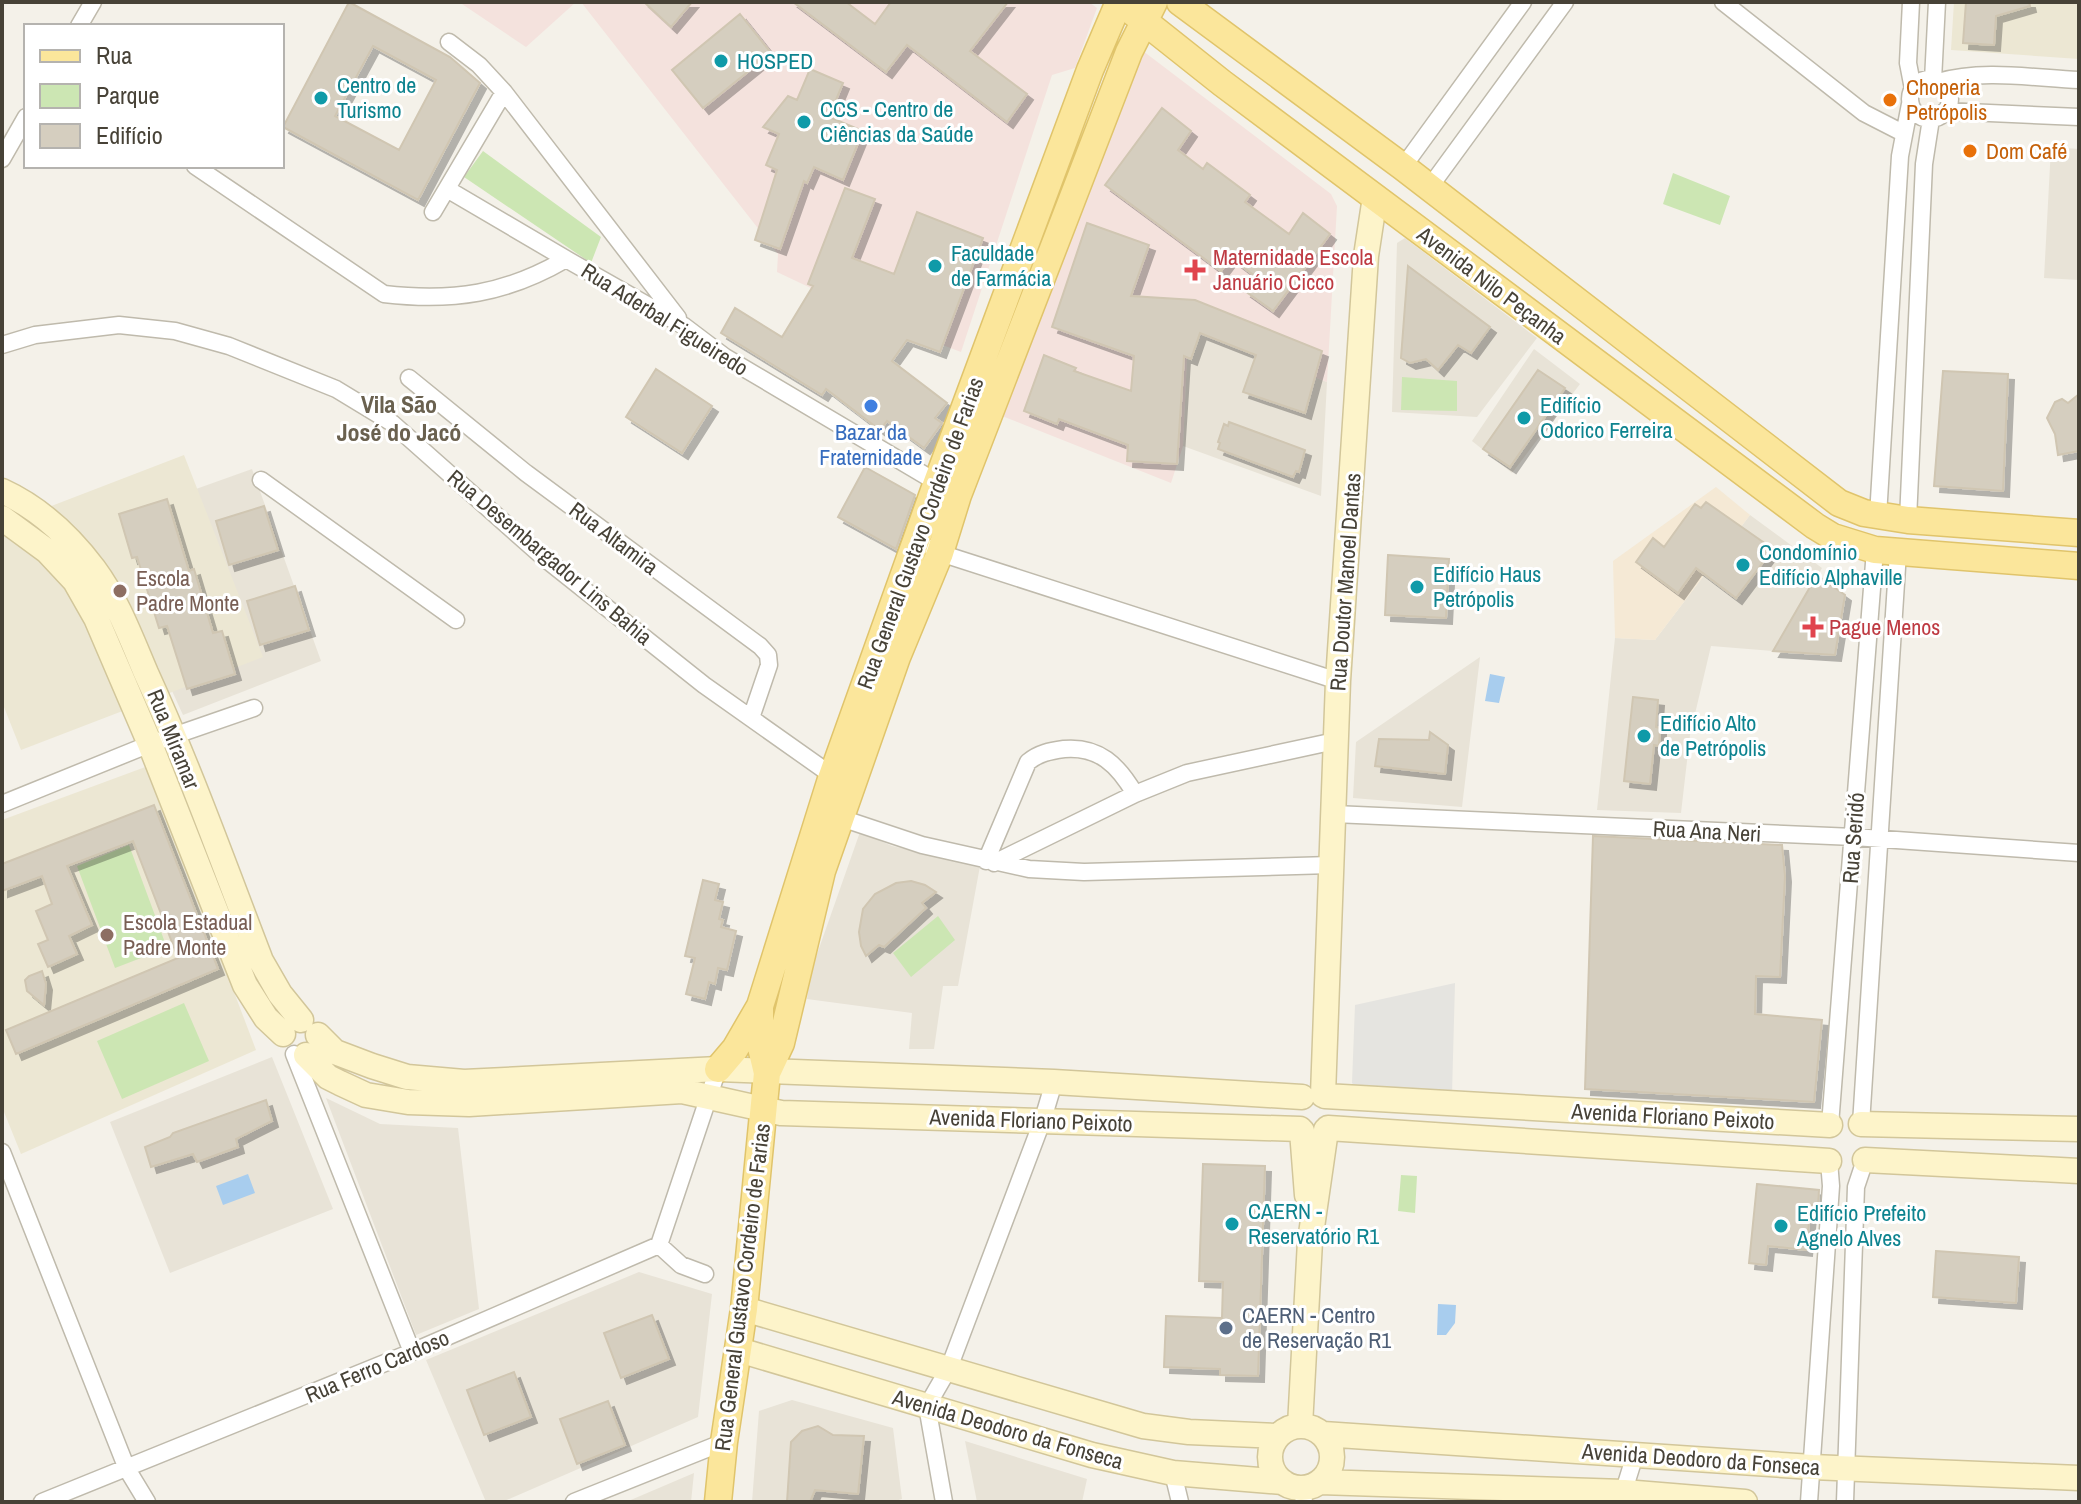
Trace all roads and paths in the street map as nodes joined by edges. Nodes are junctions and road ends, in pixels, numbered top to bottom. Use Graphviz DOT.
graph roads {
  1 [pos="93,2"];
  2 [pos="1120,2"];
  3 [pos="1180,2"];
  4 [pos="1523,2"];
  5 [pos="1565,2"];
  6 [pos="1723,2"];
  7 [pos="1911,2"];
  8 [pos="1937,2"];
  9 [pos="1149,11"];
  10 [pos="80,24"];
  11 [pos="449,42"];
  12 [pos="2079,80"];
  13 [pos="1936,81"];
  14 [pos="504,92"];
  15 [pos="1912,96"];
  16 [pos="1938,115"];
  17 [pos="2079,117"];
  18 [pos="24,120"];
  19 [pos="1903,133"];
  20 [pos="2,159"];
  21 [pos="1403,167"];
  22 [pos="198,168"];
  23 [pos="1429,188"];
  24 [pos="447,189"];
  25 [pos="1375,197"];
  26 [pos="433,212"];
  27 [pos="566,259"];
  28 [pos="1892,288"];
  29 [pos="1919,289"];
  30 [pos="1499,290"];
  31 [pos="1585,309"];
  32 [pos="684,326"];
  33 [pos="2,345"];
  34 [pos="409,378"];
  35 [pos="1913,406"];
  36 [pos="1885,407"];
  37 [pos="1881,479"];
  38 [pos="1910,479"];
  39 [pos="261,480"];
  40 [pos="947,489"];
  41 [pos="2,491"];
  42 [pos="1878,516"];
  43 [pos="2,518"];
  44 [pos="1908,520"];
  45 [pos="2027,529"];
  46 [pos="2079,533"];
  47 [pos="918,538"];
  48 [pos="1886,551"];
  49 [pos="940,553"];
  50 [pos="2024,562"];
  51 [pos="2079,566"];
  52 [pos="456,620"];
  53 [pos="1338,681"];
  54 [pos="1864,701"];
  55 [pos="1889,703"];
  56 [pos="254,708"];
  57 [pos="751,718"];
  58 [pos="175,736"];
  59 [pos="1335,741"];
  60 [pos="150,744"];
  61 [pos="841,781"];
  62 [pos="1135,794"];
  63 [pos="2,804"];
  64 [pos="1334,814"];
  65 [pos="841,818"];
  66 [pos="1854,837"];
  67 [pos="1880,840"];
  68 [pos="2079,853"];
  69 [pos="990,862"];
  70 [pos="1331,865"];
  71 [pos="760,1006"];
  72 [pos="301,1039"];
  73 [pos="718,1069"];
  74 [pos="767,1073"];
  75 [pos="1054,1082"];
  76 [pos="1313,1096"];
  77 [pos="708,1098"];
  78 [pos="763,1110"];
  79 [pos="1043,1119"];
  80 [pos="1861,1124"];
  81 [pos="1830,1125"];
  82 [pos="1996,1126"];
  83 [pos="1314,1129"];
  84 [pos="2079,1129"];
  85 [pos="2,1152"];
  86 [pos="1865,1160"];
  87 [pos="1829,1161"];
  88 [pos="1994,1168"];
  89 [pos="2079,1171"];
  90 [pos="659,1245"];
  91 [pos="705,1274"];
  92 [pos="744,1309"];
  93 [pos="739,1350"];
  94 [pos="412,1352"];
  95 [pos="938,1387"];
  96 [pos="1300,1432"];
  97 [pos="724,1442"];
  98 [pos="1471,1444"];
  99 [pos="1635,1455"];
  100 [pos="1812,1467"];
  101 [pos="1846,1468"];
  102 [pos="127,1469"];
  103 [pos="1173,1473"];
  104 [pos="2079,1478"];
  105 [pos="1469,1487"];
  106 [pos="1302,1488"];
  107 [pos="1622,1497"];
  108 [pos="42,1502"];
  109 [pos="147,1502"];
  110 [pos="574,1502"];
  111 [pos="718,1502"];
  112 [pos="944,1502"];
  113 [pos="1180,1502"];
  114 [pos="1745,1502"];
  115 [pos="1809,1502"];
  116 [pos="1845,1502"];
  1 -- 10 [label="street"];
  2 -- 9 [label="main road, Avenida Nilo Peçanha"];
  2 -- 40 [label="main road, Rua General Gustavo Cordeiro de Farias"];
  3 -- 21 [label="main road, Avenida Nilo Peçanha"];
  4 -- 21 [label="street"];
  5 -- 23 [label="street"];
  6 -- 19 [label="street"];
  7 -- 15 [label="street"];
  8 -- 13 [label="street"];
  9 -- 25 [label="main road, Avenida Nilo Peçanha"];
  9 -- 40 [label="main road, Rua General Gustavo Cordeiro de Farias"];
  11 -- 14 [label="street"];
  12 -- 13 [label="street"];
  13 -- 15 [label="street"];
  13 -- 16 [label="street"];
  14 -- 24 [label="street"];
  14 -- 32 [label="street"];
  15 -- 16 [label="street"];
  15 -- 19 [label="street"];
  16 -- 17 [label="street"];
  16 -- 29 [label="street"];
  18 -- 20 [label="street"];
  19 -- 28 [label="street"];
  21 -- 23 [label="main road, Avenida Nilo Peçanha"];
  22 -- 27 [label="street, Rua Aderbal Figueiredo"];
  23 -- 31 [label="main road, Avenida Nilo Peçanha"];
  24 -- 26 [label="street"];
  24 -- 27 [label="street"];
  25 -- 30 [label="main road, Avenida Nilo Peçanha"];
  25 -- 53 [label="main road, Rua Doutor Manoel Dantas"];
  27 -- 32 [label="street, Rua Aderbal Figueiredo"];
  28 -- 29 [label="street"];
  28 -- 36 [label="street"];
  29 -- 35 [label="street"];
  30 -- 31 [label="main road"];
  30 -- 48 [label="main road, Avenida Nilo Peçanha"];
  31 -- 42 [label="main road, Avenida Nilo Peçanha"];
  32 -- 40 [label="street, Rua Aderbal Figueiredo"];
  33 -- 57 [label="street, Rua Desembargador Lins Bahia"];
  34 -- 57 [label="street, Rua Altamira"];
  35 -- 36 [label="street"];
  35 -- 38 [label="street"];
  36 -- 37 [label="street"];
  37 -- 38 [label="street"];
  37 -- 42 [label="street"];
  38 -- 44 [label="street"];
  39 -- 52 [label="street"];
  40 -- 47 [label="main road, Rua General Gustavo Cordeiro de Farias"];
  40 -- 49 [label="main road, Rua General Gustavo Cordeiro de Farias"];
  41 -- 58 [label="main road, Rua Miramar"];
  42 -- 44 [label="main road, Avenida Nilo Peçanha"];
  43 -- 60 [label="main road, Rua Miramar"];
  44 -- 45 [label="main road, Avenida Nilo Peçanha"];
  45 -- 46 [label="main road, Avenida Nilo Peçanha"];
  45 -- 50 [label="main road"];
  47 -- 49 [label="street"];
  47 -- 61 [label="main road, Rua General Gustavo Cordeiro de Farias"];
  48 -- 50 [label="main road, Avenida Nilo Peçanha"];
  48 -- 54 [label="street, Rua Seridó"];
  48 -- 55 [label="street, Rua Seridó"];
  49 -- 53 [label="street"];
  49 -- 61 [label="main road, Rua General Gustavo Cordeiro de Farias"];
  50 -- 51 [label="main road, Avenida Nilo Peçanha"];
  53 -- 59 [label="main road, Rua Doutor Manoel Dantas"];
  54 -- 55 [label="street"];
  54 -- 66 [label="street, Rua Seridó"];
  55 -- 67 [label="street, Rua Seridó"];
  56 -- 58 [label="street"];
  57 -- 61 [label="street, Rua Desembargador Lins Bahia"];
  58 -- 60 [label="street"];
  58 -- 72 [label="main road, Rua Miramar"];
  59 -- 62 [label="street"];
  59 -- 64 [label="main road, Rua Doutor Manoel Dantas"];
  60 -- 63 [label="street"];
  60 -- 72 [label="main road, Rua Miramar"];
  61 -- 65 [label="main road, Rua General Gustavo Cordeiro de Farias"];
  61 -- 71 [label="main road, Rua General Gustavo Cordeiro de Farias"];
  62 -- 69 [label="street"];
  62 -- 69 [label="street"];
  64 -- 66 [label="street, Rua Ana Neri"];
  64 -- 70 [label="main road, Rua Doutor Manoel Dantas"];
  65 -- 69 [label="street"];
  65 -- 74 [label="main road, Rua General Gustavo Cordeiro de Farias"];
  66 -- 67 [label="street, Rua Ana Neri"];
  66 -- 81 [label="street, Rua Seridó"];
  67 -- 68 [label="street, Rua Ana Neri"];
  67 -- 80 [label="street, Rua Seridó"];
  69 -- 70 [label="street"];
  70 -- 76 [label="main road, Rua Doutor Manoel Dantas"];
  71 -- 73 [label="main road"];
  71 -- 74 [label="main road, Rua General Gustavo Cordeiro de Farias"];
  72 -- 73 [label="main road, Rua Miramar"];
  72 -- 77 [label="main road, Rua Miramar"];
  72 -- 94 [label="street"];
  73 -- 74 [label="main road, Rua Miramar"];
  73 -- 77 [label="street"];
  74 -- 75 [label="main road, Avenida Floriano Peixoto"];
  74 -- 78 [label="main road, Rua General Gustavo Cordeiro de Farias"];
  75 -- 76 [label="main road, Avenida Floriano Peixoto"];
  75 -- 79 [label="street"];
  76 -- 81 [label="main road, Avenida Floriano Peixoto"];
  76 -- 83 [label="main road"];
  76 -- 83 [label="main road"];
  77 -- 78 [label="main road, Rua Miramar"];
  77 -- 90 [label="street"];
  78 -- 79 [label="main road, Avenida Floriano Peixoto"];
  78 -- 92 [label="main road, Rua General Gustavo Cordeiro de Farias"];
  79 -- 83 [label="main road, Avenida Floriano Peixoto"];
  79 -- 95 [label="street"];
  80 -- 81 [label="main road"];
  80 -- 82 [label="main road"];
  80 -- 86 [label="main road"];
  81 -- 87 [label="main road"];
  82 -- 84 [label="main road"];
  82 -- 88 [label="main road"];
  83 -- 87 [label="main road, Avenida Floriano Peixoto"];
  83 -- 96 [label="main road"];
  85 -- 102 [label="street"];
  86 -- 87 [label="main road"];
  86 -- 88 [label="main road"];
  86 -- 101 [label="street"];
  87 -- 100 [label="street"];
  88 -- 89 [label="main road"];
  90 -- 91 [label="street"];
  90 -- 94 [label="street, Rua Ferro Cardoso"];
  92 -- 93 [label="main road, Rua General Gustavo Cordeiro de Farias"];
  92 -- 95 [label="main road, Avenida Deodoro da Fonseca"];
  93 -- 95 [label="main road, Avenida Deodoro da Fonseca"];
  93 -- 97 [label="main road, Rua General Gustavo Cordeiro de Farias"];
  94 -- 102 [label="street, Rua Ferro Cardoso"];
  95 -- 96 [label="main road, Avenida Deodoro da Fonseca"];
  95 -- 103 [label="main road, Avenida Deodoro da Fonseca"];
  95 -- 112 [label="street"];
  96 -- 98 [label="main road, Avenida Deodoro da Fonseca"];
  96 -- 106 [label="main road"];
  96 -- 106 [label="main road"];
  97 -- 110 [label="street"];
  97 -- 111 [label="main road, Rua General Gustavo Cordeiro de Farias"];
  98 -- 99 [label="main road, Avenida Deodoro da Fonseca"];
  98 -- 105 [label="main road"];
  99 -- 100 [label="main road, Avenida Deodoro da Fonseca"];
  99 -- 107 [label="street"];
  100 -- 101 [label="main road, Avenida Deodoro da Fonseca"];
  100 -- 115 [label="street"];
  101 -- 104 [label="main road, Avenida Deodoro da Fonseca"];
  101 -- 116 [label="street"];
  102 -- 108 [label="street, Rua Ferro Cardoso"];
  102 -- 109 [label="street"];
  103 -- 106 [label="main road, Avenida Deodoro da Fonseca"];
  103 -- 113 [label="street"];
  105 -- 106 [label="main road, Avenida Deodoro da Fonseca"];
  105 -- 107 [label="main road, Avenida Deodoro da Fonseca"];
  107 -- 114 [label="main road, Avenida Deodoro da Fonseca"];
}
